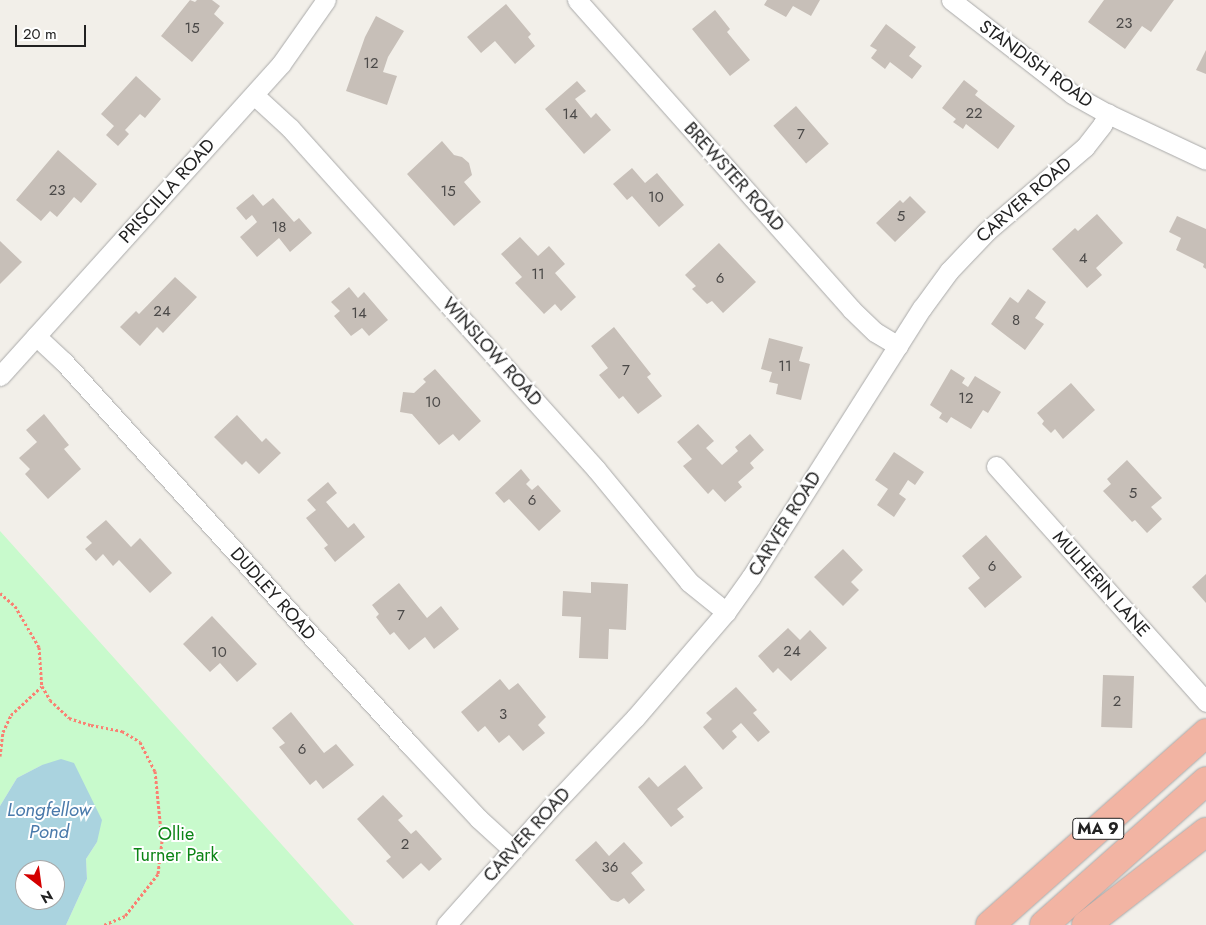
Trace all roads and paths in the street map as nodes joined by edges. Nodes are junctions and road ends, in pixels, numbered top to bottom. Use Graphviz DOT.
graph roads {
  1 [pos="326,0"];
  2 [pos="577,0"];
  3 [pos="951,0"];
  4 [pos="254,95"];
  5 [pos="1108,114"];
  6 [pos="1206,160"];
  7 [pos="36,336"];
  8 [pos="898,346"];
  9 [pos="0,376"];
  10 [pos="996,466"];
  11 [pos="0,593"];
  12 [pos="726,612"];
  13 [pos="42,686"];
  14 [pos="1206,702"];
  15 [pos="1206,734"];
  16 [pos="0,756"];
  17 [pos="1206,781"];
  18 [pos="1206,832"];
  19 [pos="513,850"];
  20 [pos="104,925"];
  21 [pos="446,925"];
  22 [pos="990,925"];
  23 [pos="1044,925"];
  24 [pos="1086,925"];
  1 -- 4 [label="street, PRISCILLA ROAD"];
  2 -- 8 [label="street, BREWSTER ROAD"];
  3 -- 5 [label="street, STANDISH ROAD"];
  4 -- 7 [label="street, PRISCILLA ROAD"];
  4 -- 12 [label="street, WINSLOW ROAD"];
  5 -- 6 [label="street, STANDISH ROAD"];
  5 -- 8 [label="street, CARVER ROAD"];
  7 -- 9 [label="street, PRISCILLA ROAD"];
  7 -- 19 [label="street, DUDLEY ROAD"];
  8 -- 12 [label="street, CARVER ROAD"];
  10 -- 14 [label="street, MULHERIN LANE"];
  11 -- 13 [label="path"];
  12 -- 19 [label="street, CARVER ROAD"];
  13 -- 16 [label="path"];
  13 -- 20 [label="path"];
  15 -- 22 [label="highway, MA 9"];
  17 -- 23 [label="highway, MA 9"];
  18 -- 24 [label="highway"];
  19 -- 21 [label="street, CARVER ROAD"];
}
